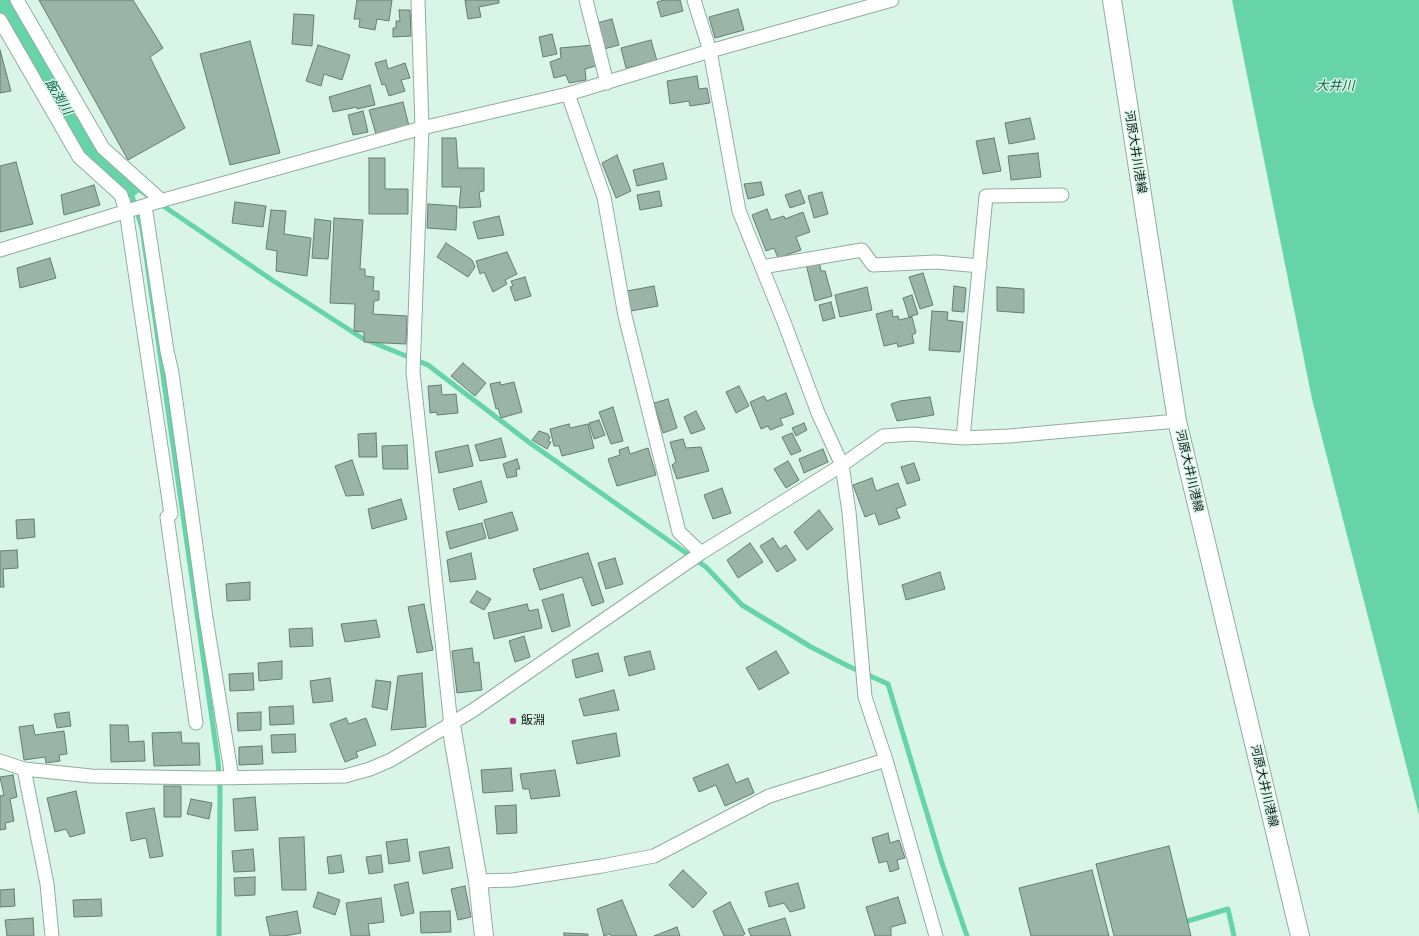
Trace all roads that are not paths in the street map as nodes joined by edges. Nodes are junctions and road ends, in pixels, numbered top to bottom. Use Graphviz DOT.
graph roads {
  1 [pos="17,0"];
  2 [pos="418,0"];
  3 [pos="586,0"];
  4 [pos="694,0"];
  5 [pos="892,0"];
  6 [pos="1112,0"];
  7 [pos="0,20"];
  8 [pos="710,51"];
  9 [pos="607,82"];
  10 [pos="568,94"];
  11 [pos="422,128"];
  12 [pos="1062,195"];
  13 [pos="161,201"];
  14 [pos="145,206"];
  15 [pos="126,211"];
  16 [pos="0,250"];
  17 [pos="980,266"];
  18 [pos="762,267"];
  19 [pos="1177,421"];
  20 [pos="963,438"];
  21 [pos="842,465"];
  22 [pos="699,554"];
  23 [pos="196,723"];
  24 [pos="451,725"];
  25 [pos="1,758"];
  26 [pos="886,760"];
  27 [pos="24,768"];
  28 [pos="231,778"];
  29 [pos="478,881"];
  30 [pos="52,936"];
  31 [pos="484,936"];
  32 [pos="936,936"];
  33 [pos="1300,936"];
  1 -- 13 [label="street"];
  2 -- 11 [label="street"];
  3 -- 9 [label="street"];
  4 -- 8 [label="street"];
  5 -- 8 [label="street"];
  6 -- 19 [label="main road, 河原大井川港線"];
  7 -- 15 [label="street"];
  8 -- 9 [label="street"];
  8 -- 18 [label="street"];
  9 -- 10 [label="street"];
  10 -- 11 [label="street"];
  10 -- 22 [label="street"];
  11 -- 13 [label="street"];
  11 -- 24 [label="street"];
  12 -- 17 [label="street"];
  13 -- 14 [label="street"];
  14 -- 15 [label="street"];
  14 -- 28 [label="street"];
  15 -- 16 [label="street"];
  15 -- 23 [label="street"];
  17 -- 18 [label="street"];
  17 -- 20 [label="street"];
  18 -- 21 [label="street"];
  19 -- 20 [label="street"];
  19 -- 33 [label="main road, 河原大井川港線"];
  20 -- 21 [label="street"];
  21 -- 22 [label="street"];
  21 -- 26 [label="street"];
  22 -- 24 [label="street"];
  24 -- 28 [label="street"];
  24 -- 29 [label="main road"];
  25 -- 27 [label="street"];
  26 -- 29 [label="street"];
  26 -- 32 [label="street"];
  27 -- 28 [label="street"];
  27 -- 30 [label="street"];
  29 -- 31 [label="main road"];
}
